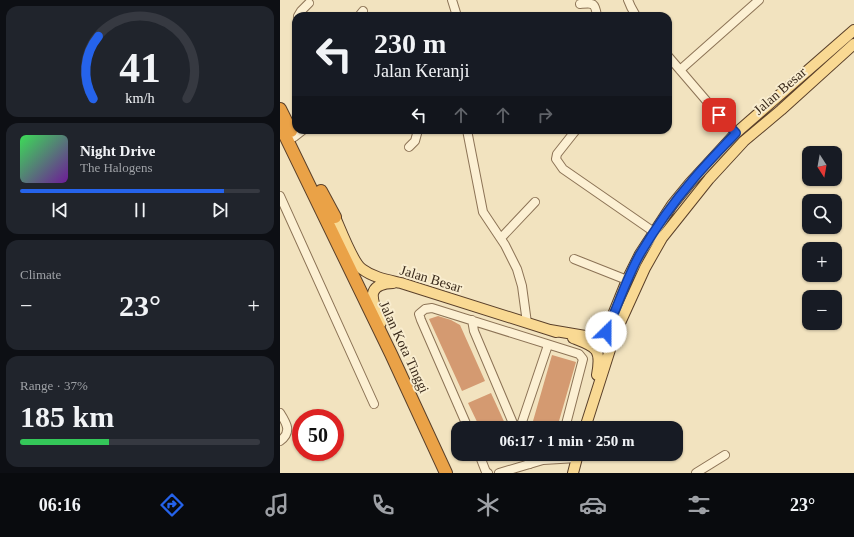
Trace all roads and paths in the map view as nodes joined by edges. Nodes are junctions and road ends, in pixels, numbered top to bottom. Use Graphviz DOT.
graph roads {
  1 [pos="452,0"];
  2 [pos="628,0"];
  3 [pos="759,0"];
  4 [pos="309,3"];
  5 [pos="580,4"];
  6 [pos="300,12"];
  7 [pos="456,12"];
  8 [pos="596,12"];
  9 [pos="634,12"];
  10 [pos="854,30"];
  11 [pos="854,44"];
  12 [pos="672,61"];
  13 [pos="680,70"];
  14 [pos="280,109"];
  15 [pos="736,133"];
  16 [pos="288,134"];
  17 [pos="417,134"];
  18 [pos="468,134"];
  19 [pos="573,134"];
  20 [pos="409,147"];
  21 [pos="280,196"];
  22 [pos="535,202"];
  23 [pos="335,217"];
  24 [pos="654,232"];
  25 [pos="501,238"];
  26 [pos="574,259"];
  27 [pos="627,280"];
  28 [pos="401,282"];
  29 [pos="497,313"];
  30 [pos="472,320"];
  31 [pos="527,324"];
  32 [pos="492,326"];
  33 [pos="550,330"];
  34 [pos="548,345"];
  35 [pos="392,354"];
  36 [pos="374,404"];
  37 [pos="590,410"];
  38 [pos="280,413"];
  39 [pos="465,421"];
  40 [pos="512,421"];
  41 [pos="522,421"];
  42 [pos="566,421"];
  43 [pos="587,421"];
  44 [pos="280,441"];
  45 [pos="726,455"];
  46 [pos="482,461"];
  47 [pos="529,461"];
  48 [pos="540,461"];
  49 [pos="576,461"];
  50 [pos="530,464"];
  51 [pos="487,472"];
  52 [pos="446,473"];
  53 [pos="499,473"];
  54 [pos="574,473"];
  55 [pos="696,473"];
  1 -- 7 [label="street"];
  2 -- 9 [label="street"];
  3 -- 13 [label="street"];
  4 -- 6 [label="street"];
  5 -- 8 [label="street"];
  10 -- 15 [label="main road, Jalan Besar"];
  11 -- 37 [label="main road, Jalan Besar"];
  12 -- 13 [label="street"];
  13 -- 15 [label="street"];
  14 -- 16 [label="highway"];
  15 -- 24 [label="main road, Jalan Besar"];
  16 -- 23 [label="highway"];
  16 -- 35 [label="highway, Jalan Kota Tinggi"];
  17 -- 20 [label="street"];
  18 -- 25 [label="street"];
  19 -- 24 [label="street"];
  21 -- 36 [label="street"];
  22 -- 25 [label="street"];
  23 -- 28 [label="main road, Jalan Besar"];
  24 -- 27 [label="main road, Jalan Besar"];
  25 -- 31 [label="street"];
  26 -- 27 [label="street"];
  27 -- 33 [label="main road, Jalan Besar"];
  28 -- 29 [label="main road, Jalan Besar"];
  28 -- 35 [label="main road"];
  29 -- 31 [label="main road, Jalan Besar"];
  29 -- 32 [label="street"];
  30 -- 32 [label="street"];
  30 -- 39 [label="street"];
  30 -- 40 [label="street"];
  31 -- 33 [label="main road, Jalan Besar"];
  32 -- 34 [label="street"];
  33 -- 37 [label="main road, Jalan Besar"];
  34 -- 41 [label="street"];
  34 -- 42 [label="street"];
  35 -- 52 [label="highway, Jalan Kota Tinggi"];
  37 -- 43 [label="main road, Jalan Besar"];
  38 -- 44 [label="street"];
  45 -- 55 [label="street"];
  46 -- 51 [label="street"];
  47 -- 50 [label="street"];
  48 -- 50 [label="street"];
  49 -- 54 [label="main road"];
  50 -- 53 [label="street"];
}
